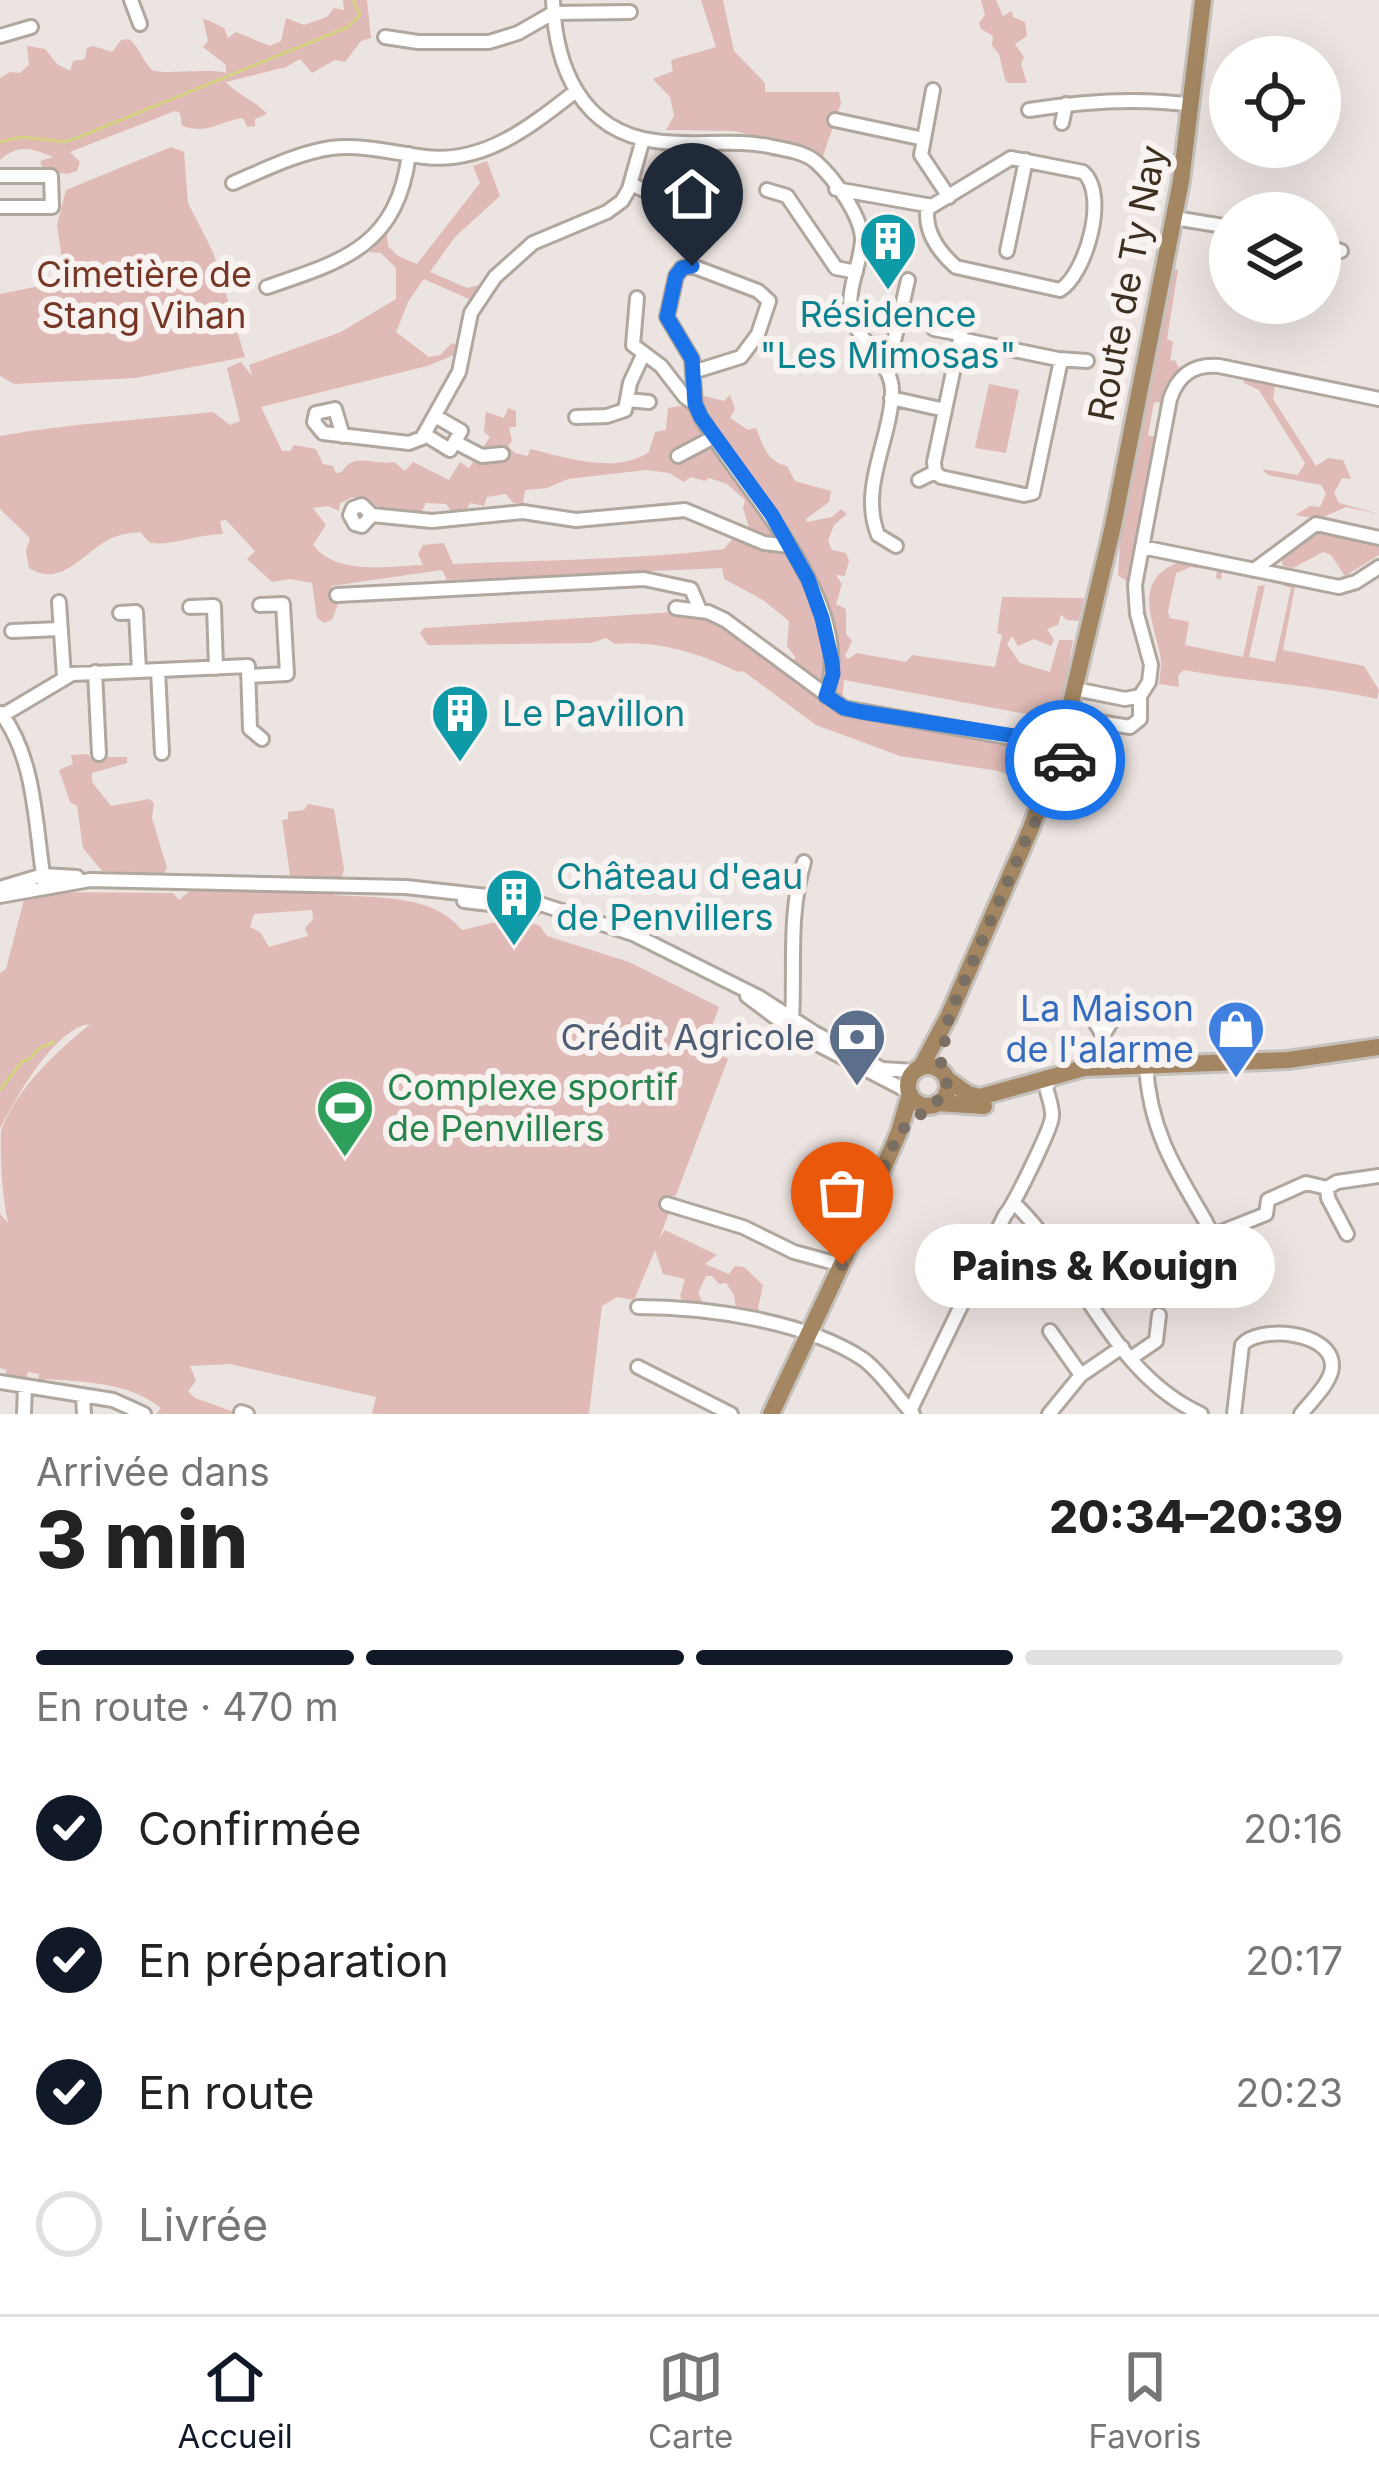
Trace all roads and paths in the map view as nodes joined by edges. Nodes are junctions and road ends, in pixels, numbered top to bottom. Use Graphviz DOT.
graph roads {
  1 [pos="131,0"];
  2 [pos="1186,0"];
  3 [pos="1203,0"];
  4 [pos="553,7"];
  5 [pos="630,12"];
  6 [pos="140,24"];
  7 [pos="31,27"];
  8 [pos="0,36"];
  9 [pos="385,37"];
  10 [pos="1195,50"];
  11 [pos="933,90"];
  12 [pos="576,91"];
  13 [pos="1066,104"];
  14 [pos="1192,105"];
  15 [pos="1029,110"];
  16 [pos="835,120"];
  17 [pos="1063,123"];
  18 [pos="643,139"];
  19 [pos="924,139"];
  20 [pos="409,154"];
  21 [pos="1026,160"];
  22 [pos="0,176"];
  23 [pos="233,183"];
  24 [pos="631,184"];
  25 [pos="836,189"];
  26 [pos="767,190"];
  27 [pos="949,197"];
  28 [pos="928,206"];
  29 [pos="0,207"];
  30 [pos="696,214"];
  31 [pos="1174,218"];
  32 [pos="1209,224"];
  33 [pos="1007,251"];
  34 [pos="856,272"];
  35 [pos="908,280"];
  36 [pos="266,286"];
  37 [pos="637,298"];
  38 [pos="934,329"];
  39 [pos="960,339"];
  40 [pos="643,355"];
  41 [pos="1061,360"];
  42 [pos="1087,361"];
  43 [pos="693,372"];
  44 [pos="887,372"];
  45 [pos="891,398"];
  46 [pos="1379,399"];
  47 [pos="627,400"];
  48 [pos="649,402"];
  49 [pos="695,404"];
  50 [pos="945,410"];
  51 [pos="435,416"];
  52 [pos="576,417"];
  53 [pos="424,434"];
  54 [pos="343,436"];
  55 [pos="714,437"];
  56 [pos="455,442"];
  57 [pos="502,454"];
  58 [pos="678,456"];
  59 [pos="935,472"];
  60 [pos="919,480"];
  61 [pos="372,515"];
  62 [pos="1379,538"];
  63 [pos="790,546"];
  64 [pos="896,546"];
  65 [pos="1142,547"];
  66 [pos="1379,567"];
  67 [pos="1254,570"];
  68 [pos="337,595"];
  69 [pos="59,602"];
  70 [pos="260,605"];
  71 [pos="190,607"];
  72 [pos="676,608"];
  73 [pos="700,610"];
  74 [pos="120,613"];
  75 [pos="60,629"];
  76 [pos="12,631"];
  77 [pos="216,668"];
  78 [pos="158,670"];
  79 [pos="139,671"];
  80 [pos="95,672"];
  81 [pos="248,676"];
  82 [pos="64,677"];
  83 [pos="1080,690"];
  84 [pos="826,696"];
  85 [pos="1140,696"];
  86 [pos="1,714"];
  87 [pos="1073,718"];
  88 [pos="262,739"];
  89 [pos="1065,746"];
  90 [pos="162,753"];
  91 [pos="100,754"];
  92 [pos="804,862"];
  93 [pos="44,881"];
  94 [pos="2,893"];
  95 [pos="790,992"];
  96 [pos="765,1005"];
  97 [pos="1089,1012"];
  98 [pos="949,1016"];
  99 [pos="1114,1017"];
  100 [pos="791,1024"];
  101 [pos="1102,1037"];
  102 [pos="1379,1047"];
  103 [pos="844,1054"];
  104 [pos="1147,1064"];
  105 [pos="1105,1068"];
  106 [pos="917,1069"];
  107 [pos="944,1075"];
  108 [pos="1049,1082"];
  109 [pos="909,1093"];
  110 [pos="933,1104"];
  111 [pos="899,1132"];
  112 [pos="1379,1176"];
  113 [pos="1327,1188"];
  114 [pos="667,1204"];
  115 [pos="1016,1204"];
  116 [pos="1189,1234"];
  117 [pos="1347,1234"];
  118 [pos="1063,1264"];
  119 [pos="842,1265"];
  120 [pos="638,1307"];
  121 [pos="1160,1315"];
  122 [pos="1050,1331"];
  123 [pos="811,1334"];
  124 [pos="1126,1352"];
  125 [pos="638,1367"];
  126 [pos="1082,1375"];
  127 [pos="0,1382"];
  128 [pos="25,1386"];
  129 [pos="83,1395"];
  130 [pos="912,1412"];
  131 [pos="24,1414"];
  132 [pos="84,1414"];
  133 [pos="144,1414"];
  134 [pos="730,1414"];
  135 [pos="772,1414"];
  136 [pos="1049,1414"];
  137 [pos="1201,1414"];
  138 [pos="1234,1414"];
  139 [pos="1301,1414"];
  1 -- 6 [label="street"];
  2 -- 10 [label="main road, Route de Ty Nay"];
  3 -- 10 [label="main road, Route de Ty Nay"];
  4 -- 5 [label="street"];
  4 -- 9 [label="street"];
  4 -- 12 [label="street"];
  7 -- 8 [label="street"];
  10 -- 14 [label="main road, Route de Ty Nay"];
  11 -- 19 [label="street"];
  12 -- 18 [label="street"];
  12 -- 20 [label="street"];
  13 -- 14 [label="street"];
  13 -- 15 [label="street"];
  13 -- 17 [label="street"];
  14 -- 31 [label="main road, Route de Ty Nay"];
  16 -- 19 [label="street"];
  18 -- 24 [label="street"];
  18 -- 25 [label="street"];
  19 -- 27 [label="street"];
  20 -- 23 [label="street"];
  20 -- 36 [label="street"];
  21 -- 27 [label="street"];
  21 -- 28 [label="street"];
  21 -- 33 [label="street"];
  22 -- 29 [label="street"];
  24 -- 30 [label="street"];
  24 -- 51 [label="street"];
  25 -- 28 [label="street"];
  25 -- 34 [label="street"];
  26 -- 34 [label="street"];
  27 -- 28 [label="street"];
  31 -- 32 [label="street"];
  31 -- 83 [label="main road, Route de Ty Nay"];
  34 -- 44 [label="street"];
  35 -- 44 [label="street"];
  37 -- 40 [label="street"];
  38 -- 39 [label="street"];
  39 -- 41 [label="street"];
  39 -- 50 [label="street"];
  40 -- 47 [label="street"];
  40 -- 49 [label="street"];
  41 -- 42 [label="street"];
  41 -- 59 [label="street"];
  43 -- 43 [label="street"];
  43 -- 49 [label="street"];
  44 -- 45 [label="street"];
  45 -- 50 [label="street"];
  45 -- 64 [label="street"];
  46 -- 65 [label="street"];
  47 -- 48 [label="street"];
  47 -- 52 [label="street"];
  49 -- 55 [label="street"];
  50 -- 59 [label="street"];
  51 -- 53 [label="street"];
  51 -- 56 [label="street"];
  53 -- 54 [label="street"];
  53 -- 56 [label="street"];
  55 -- 58 [label="street"];
  55 -- 63 [label="street"];
  56 -- 57 [label="street"];
  59 -- 60 [label="street"];
  61 -- 63 [label="street"];
  62 -- 67 [label="street"];
  63 -- 84 [label="street"];
  65 -- 67 [label="street"];
  65 -- 85 [label="street"];
  66 -- 67 [label="street"];
  68 -- 73 [label="street"];
  69 -- 75 [label="street"];
  70 -- 81 [label="street"];
  71 -- 77 [label="street"];
  72 -- 73 [label="street"];
  73 -- 84 [label="street"];
  74 -- 79 [label="street"];
  75 -- 76 [label="street"];
  75 -- 82 [label="street"];
  77 -- 78 [label="street"];
  77 -- 81 [label="street"];
  78 -- 79 [label="street"];
  78 -- 90 [label="street"];
  79 -- 80 [label="street"];
  80 -- 82 [label="street"];
  80 -- 91 [label="street"];
  81 -- 88 [label="street"];
  82 -- 86 [label="street"];
  83 -- 85 [label="street"];
  83 -- 87 [label="main road, Route de Ty Nay"];
  84 -- 89 [label="street"];
  85 -- 87 [label="street"];
  86 -- 93 [label="street"];
  87 -- 89 [label="main road, Route de Ty Nay"];
  89 -- 98 [label="main road, Route de Ty Nay"];
  92 -- 95 [label="street"];
  93 -- 94 [label="street"];
  93 -- 96 [label="street"];
  95 -- 96 [label="street"];
  95 -- 100 [label="street"];
  96 -- 100 [label="street"];
  97 -- 101 [label="street"];
  98 -- 106 [label="main road"];
  98 -- 107 [label="main road"];
  99 -- 101 [label="street"];
  100 -- 103 [label="street"];
  101 -- 105 [label="street"];
  102 -- 104 [label="main road"];
  103 -- 106 [label="street"];
  103 -- 109 [label="street"];
  104 -- 105 [label="main road"];
  104 -- 113 [label="street"];
  105 -- 108 [label="main road"];
  106 -- 107 [label="main road"];
  106 -- 109 [label="main road"];
  107 -- 108 [label="main road"];
  107 -- 110 [label="main road"];
  108 -- 110 [label="main road"];
  108 -- 115 [label="street"];
  109 -- 110 [label="main road"];
  109 -- 111 [label="main road"];
  110 -- 111 [label="main road"];
  111 -- 119 [label="main road"];
  112 -- 113 [label="street"];
  113 -- 117 [label="street"];
  114 -- 119 [label="street"];
  115 -- 118 [label="street"];
  115 -- 130 [label="street"];
  116 -- 118 [label="street"];
  118 -- 124 [label="street"];
  119 -- 123 [label="main road"];
  120 -- 123 [label="street"];
  121 -- 124 [label="street"];
  122 -- 126 [label="street"];
  123 -- 130 [label="street"];
  123 -- 135 [label="main road"];
  124 -- 126 [label="street"];
  124 -- 137 [label="street"];
  125 -- 134 [label="street"];
  126 -- 136 [label="street"];
  127 -- 128 [label="street"];
  128 -- 129 [label="street"];
  128 -- 131 [label="street"];
  129 -- 132 [label="street"];
  129 -- 133 [label="street"];
  138 -- 139 [label="street"];
}
